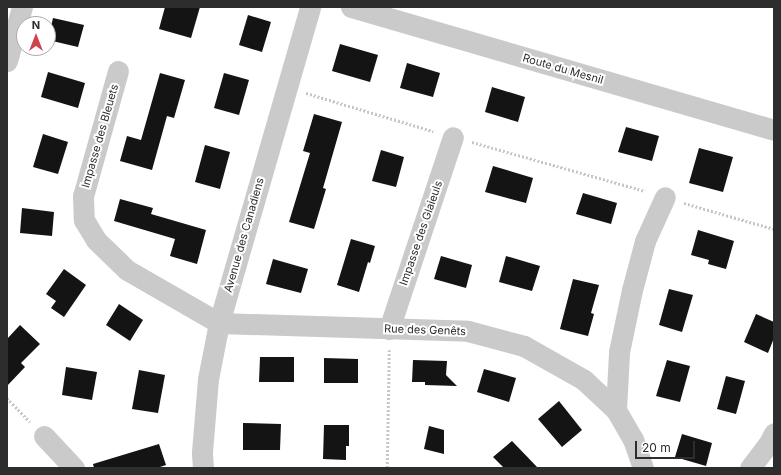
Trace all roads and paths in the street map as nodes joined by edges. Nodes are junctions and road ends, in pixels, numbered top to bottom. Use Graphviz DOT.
graph roads {
  1 [pos="22,7"];
  2 [pos="310,7"];
  3 [pos="351,7"];
  4 [pos="7,20"];
  5 [pos="8,54"];
  6 [pos="118,71"];
  7 [pos="299,91"];
  8 [pos="774,130"];
  9 [pos="453,137"];
  10 [pos="665,197"];
  11 [pos="774,229"];
  12 [pos="219,323"];
  13 [pos="389,329"];
  14 [pos="7,398"];
  15 [pos="616,410"];
  16 [pos="774,433"];
  17 [pos="44,436"];
  18 [pos="74,468"];
  19 [pos="203,468"];
  20 [pos="387,468"];
  21 [pos="643,468"];
  22 [pos="750,468"];
  1 -- 5 [label="street"];
  2 -- 12 [label="street, Avenue des Canadiens"];
  3 -- 8 [label="street, Route du Mesnil"];
  4 -- 5 [label="street"];
  6 -- 12 [label="street, Impasse des Bleuets"];
  7 -- 9 [label="path"];
  9 -- 10 [label="path"];
  9 -- 13 [label="street, Impasse des Glaieuls"];
  10 -- 11 [label="path"];
  10 -- 15 [label="street"];
  12 -- 13 [label="street, Rue des Genêts"];
  12 -- 19 [label="street, Avenue des Canadiens"];
  13 -- 15 [label="street, Rue des Genêts"];
  13 -- 20 [label="path"];
  14 -- 17 [label="path"];
  15 -- 21 [label="street, Rue des Genêts"];
  16 -- 22 [label="street"];
  17 -- 18 [label="street"];
}
